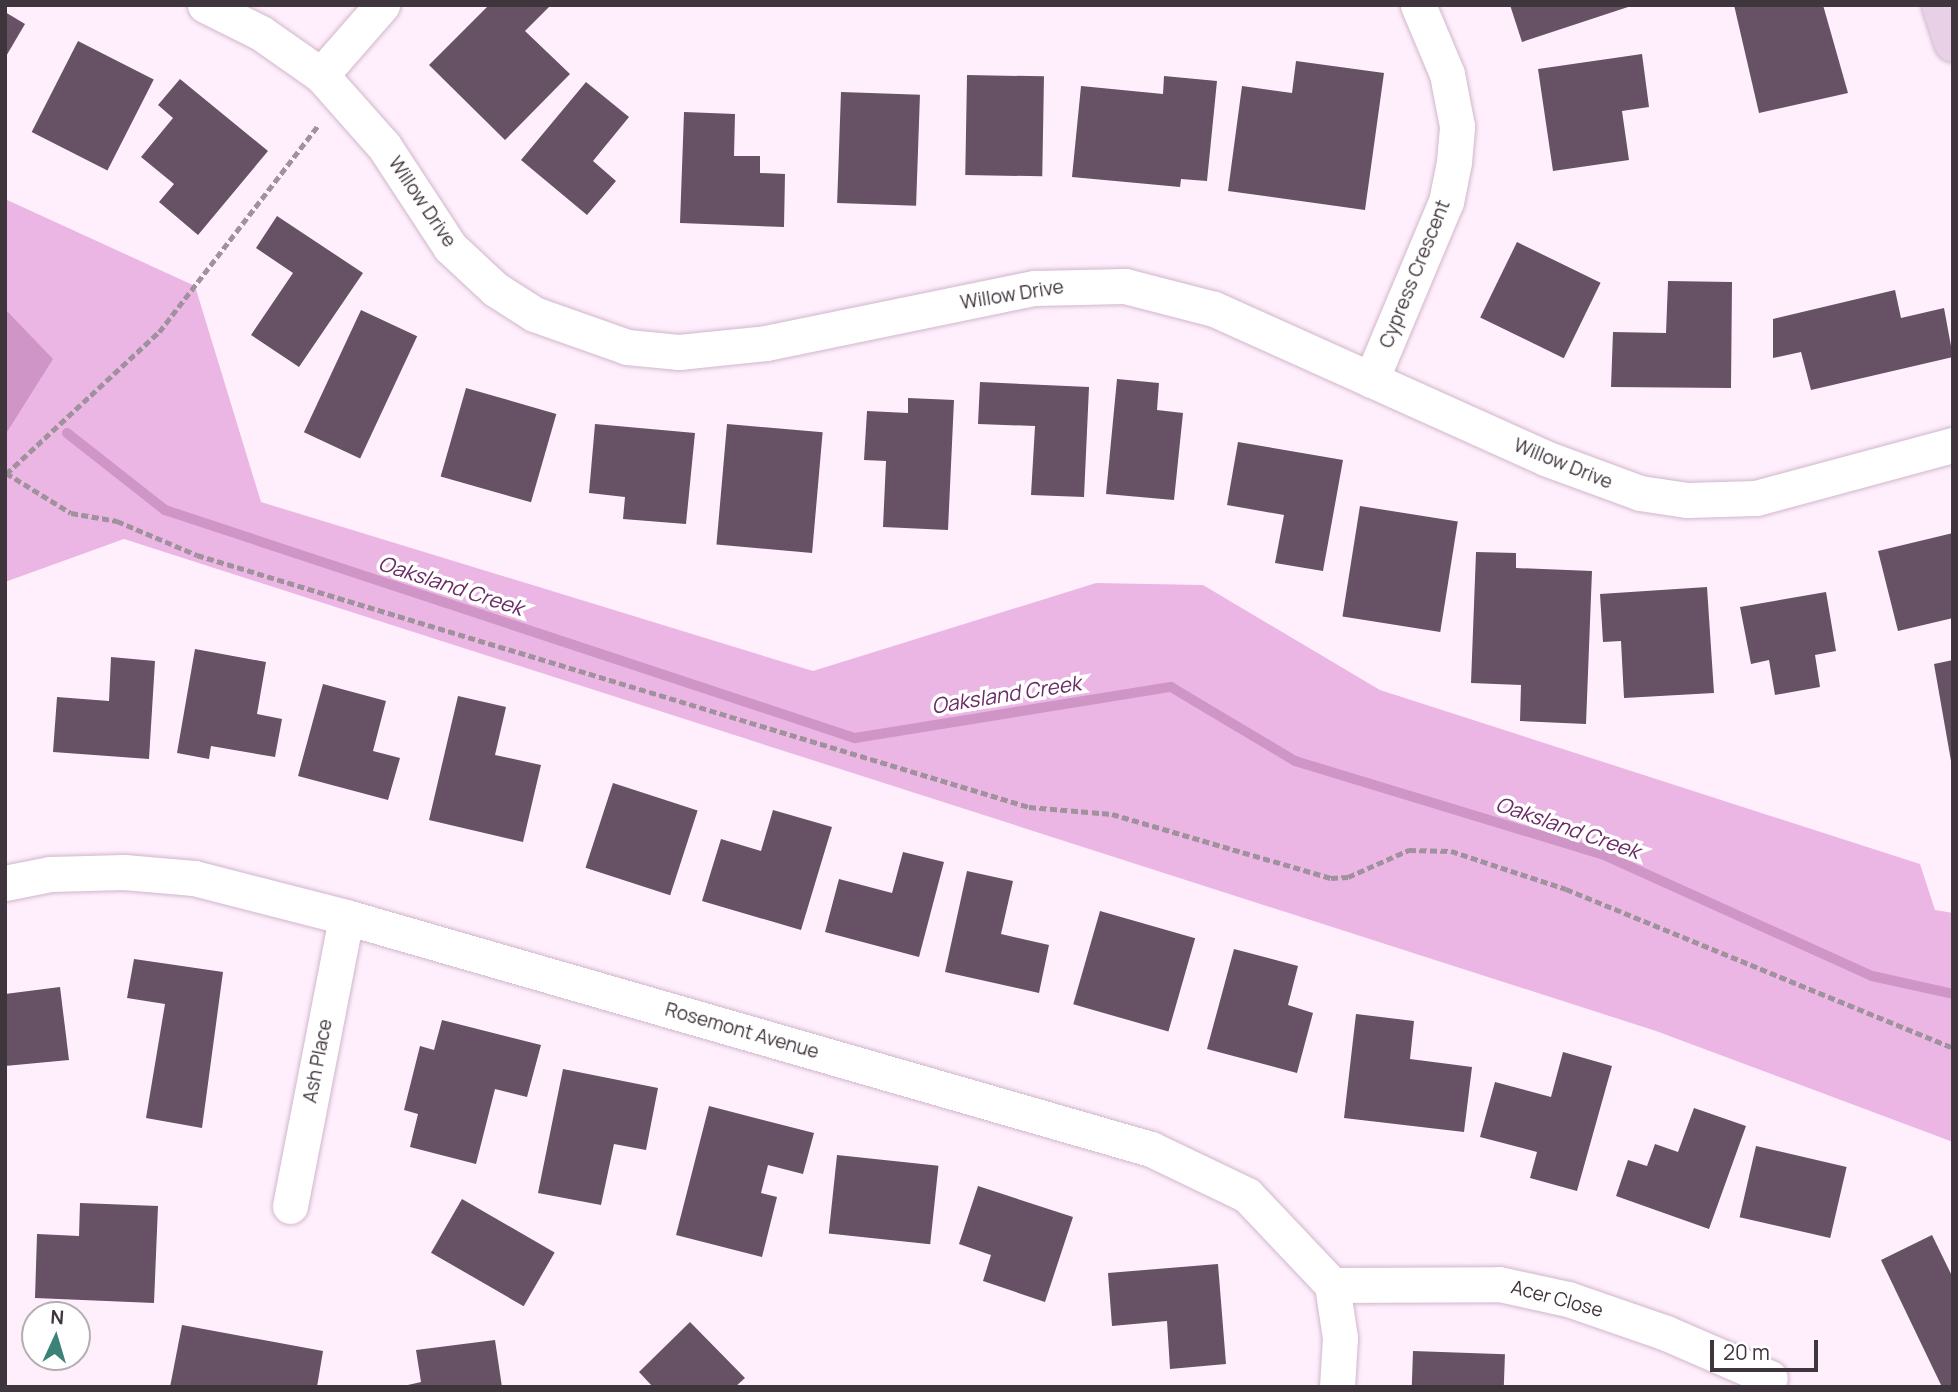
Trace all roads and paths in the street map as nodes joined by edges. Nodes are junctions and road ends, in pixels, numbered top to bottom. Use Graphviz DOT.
graph roads {
  1 [pos="205,5"];
  2 [pos="382,5"];
  3 [pos="1418,5"];
  4 [pos="1941,5"];
  5 [pos="1953,43"];
  6 [pos="331,86"];
  7 [pos="1371,380"];
  8 [pos="1953,446"];
  9 [pos="6,474"];
  10 [pos="5,883"];
  11 [pos="346,917"];
  12 [pos="1953,1048"];
  13 [pos="290,1206"];
  14 [pos="1332,1285"];
  15 [pos="1770,1378"];
  16 [pos="1337,1387"];
  1 -- 6 [label="street, Willow Drive"];
  2 -- 6 [label="street"];
  3 -- 7 [label="street, Cypress Crescent"];
  4 -- 5 [label="street"];
  6 -- 7 [label="street, Willow Drive"];
  6 -- 9 [label="path"];
  7 -- 8 [label="street, Willow Drive"];
  9 -- 12 [label="path"];
  10 -- 11 [label="street, Rosemont Avenue"];
  11 -- 13 [label="street, Ash Place"];
  11 -- 14 [label="street, Rosemont Avenue"];
  14 -- 15 [label="street, Acer Close"];
  14 -- 16 [label="street"];
}
